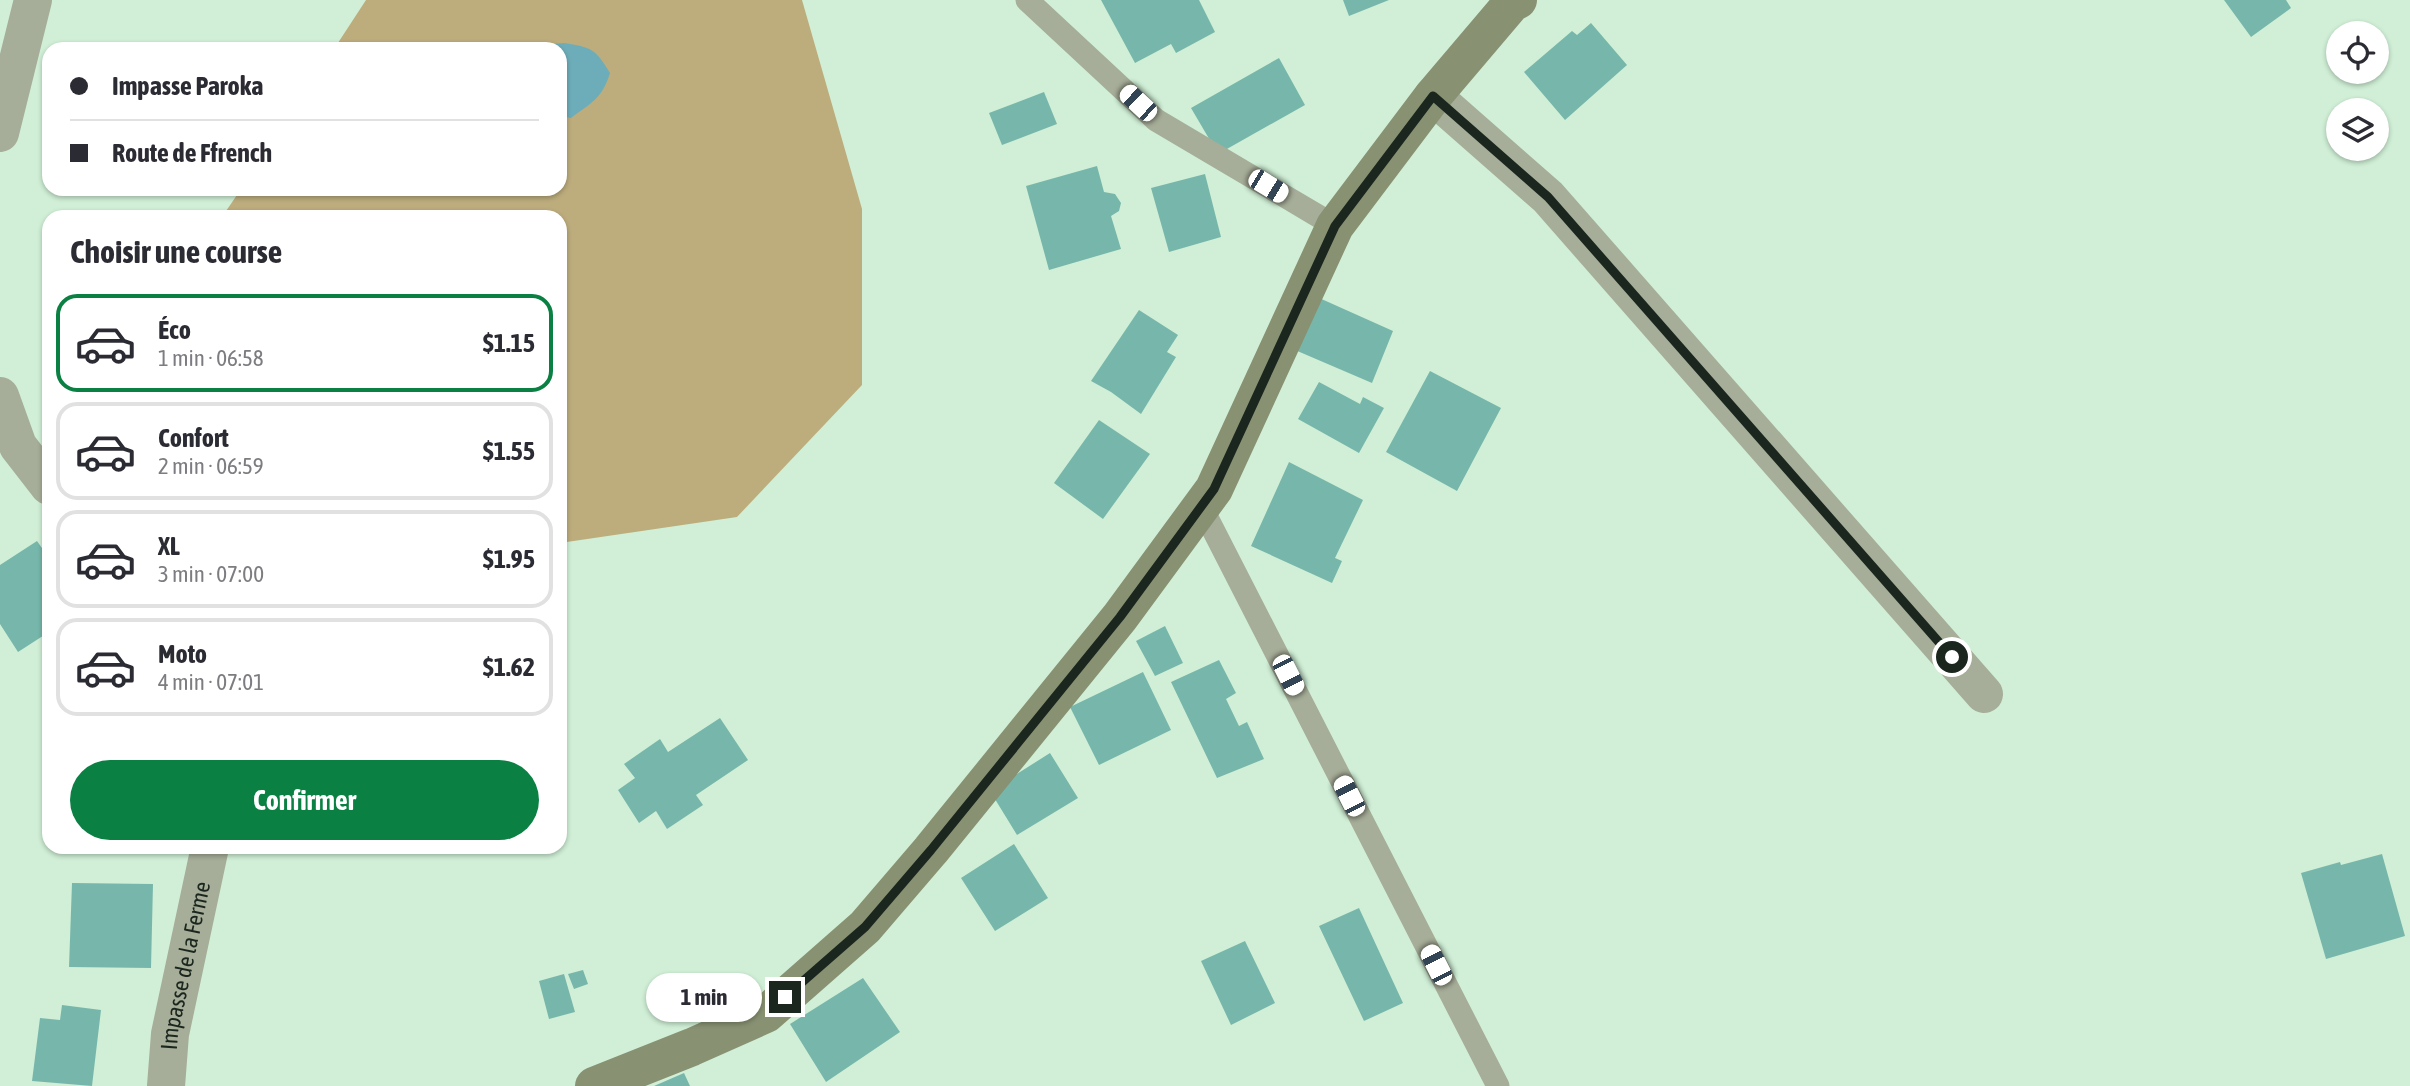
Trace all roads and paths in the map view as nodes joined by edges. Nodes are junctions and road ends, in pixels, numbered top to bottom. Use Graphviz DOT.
graph roads {
  1 [pos="33,0"];
  2 [pos="1027,0"];
  3 [pos="1518,0"];
  4 [pos="1433,96"];
  5 [pos="0,133"];
  6 [pos="1335,226"];
  7 [pos="0,396"];
  8 [pos="42,477"];
  9 [pos="1201,506"];
  10 [pos="1984,694"];
  11 [pos="209,854"];
  12 [pos="166,1086"];
  13 [pos="594,1086"];
  14 [pos="1497,1086"];
  1 -- 5 [label="street"];
  2 -- 6 [label="lane"];
  3 -- 4 [label="main road"];
  4 -- 6 [label="main road"];
  4 -- 10 [label="street"];
  6 -- 9 [label="main road"];
  7 -- 8 [label="street"];
  9 -- 13 [label="main road"];
  9 -- 14 [label="lane"];
  11 -- 12 [label="street, Impasse de la Ferme"];
}
